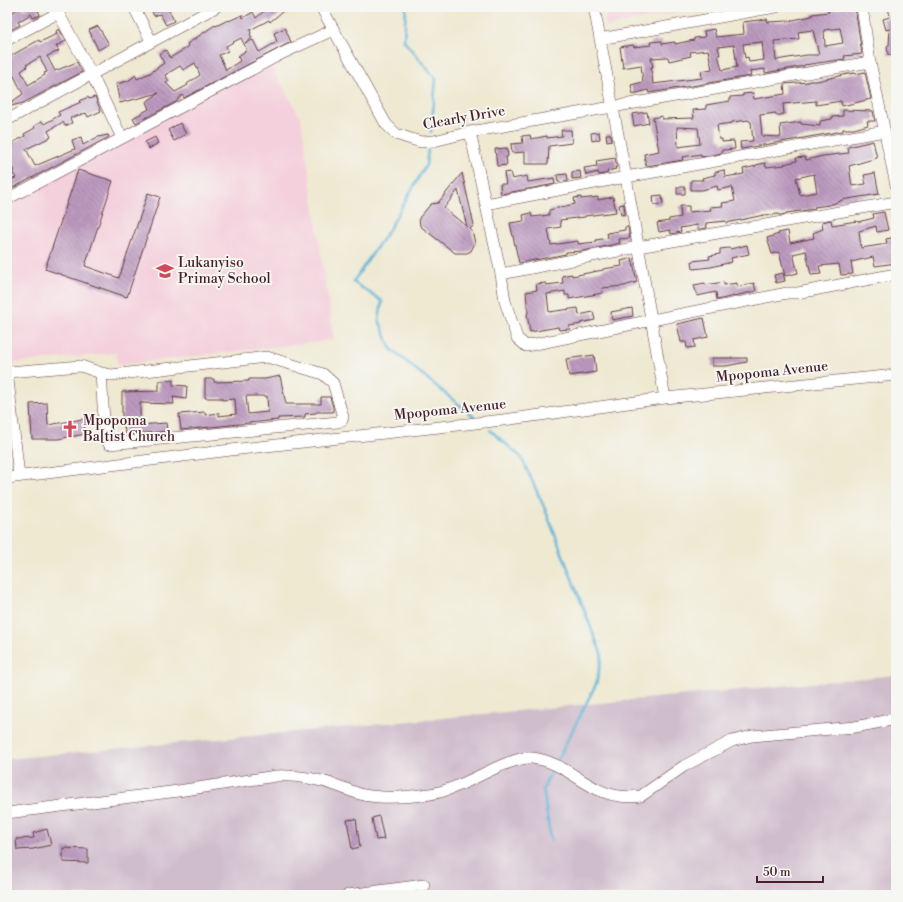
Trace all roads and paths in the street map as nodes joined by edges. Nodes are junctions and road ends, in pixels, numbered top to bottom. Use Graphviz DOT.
graph roads {
  1 [pos="134,7"];
  2 [pos="216,7"];
  3 [pos="321,7"];
  4 [pos="594,7"];
  5 [pos="776,7"];
  6 [pos="862,7"];
  7 [pos="56,10"];
  8 [pos="333,30"];
  9 [pos="600,39"];
  10 [pos="7,40"];
  11 [pos="151,41"];
  12 [pos="870,62"];
  13 [pos="92,75"];
  14 [pos="612,106"];
  15 [pos="7,120"];
  16 [pos="885,131"];
  17 [pos="470,132"];
  18 [pos="122,138"];
  19 [pos="626,177"];
  20 [pos="896,185"];
  21 [pos="7,199"];
  22 [pos="896,202"];
  23 [pos="486,204"];
  24 [pos="638,247"];
  25 [pos="501,274"];
  26 [pos="896,274"];
  27 [pos="652,320"];
  28 [pos="7,372"];
  29 [pos="102,373"];
  30 [pos="896,375"];
  31 [pos="665,398"];
  32 [pos="19,476"];
  33 [pos="7,478"];
  34 [pos="896,719"];
  35 [pos="7,813"];
  36 [pos="424,885"];
  37 [pos="348,895"];
  1 -- 11 [label="street"];
  2 -- 11 [label="street"];
  3 -- 8 [label="street, Clearly Drive"];
  4 -- 9 [label="street"];
  5 -- 9 [label="street"];
  6 -- 12 [label="street"];
  7 -- 10 [label="street"];
  7 -- 13 [label="street"];
  8 -- 17 [label="street, Clearly Drive"];
  8 -- 18 [label="street"];
  9 -- 14 [label="street"];
  11 -- 13 [label="street"];
  12 -- 14 [label="street, Clearly Drive"];
  12 -- 16 [label="street"];
  13 -- 15 [label="street"];
  13 -- 18 [label="street"];
  14 -- 17 [label="street, Clearly Drive"];
  14 -- 19 [label="street"];
  16 -- 19 [label="street"];
  16 -- 20 [label="street"];
  17 -- 23 [label="street"];
  18 -- 21 [label="street"];
  19 -- 23 [label="street"];
  19 -- 24 [label="street"];
  22 -- 24 [label="street"];
  23 -- 25 [label="street"];
  24 -- 25 [label="street"];
  24 -- 27 [label="street"];
  25 -- 27 [label="street"];
  26 -- 27 [label="street"];
  27 -- 31 [label="street"];
  28 -- 29 [label="street"];
  28 -- 32 [label="street"];
  29 -- 29 [label="street"];
  30 -- 31 [label="street, Mpopoma Avenue"];
  31 -- 32 [label="street, Mpopoma Avenue"];
  32 -- 33 [label="street, Mpopoma Avenue"];
  34 -- 35 [label="street"];
  36 -- 37 [label="street"];
}
